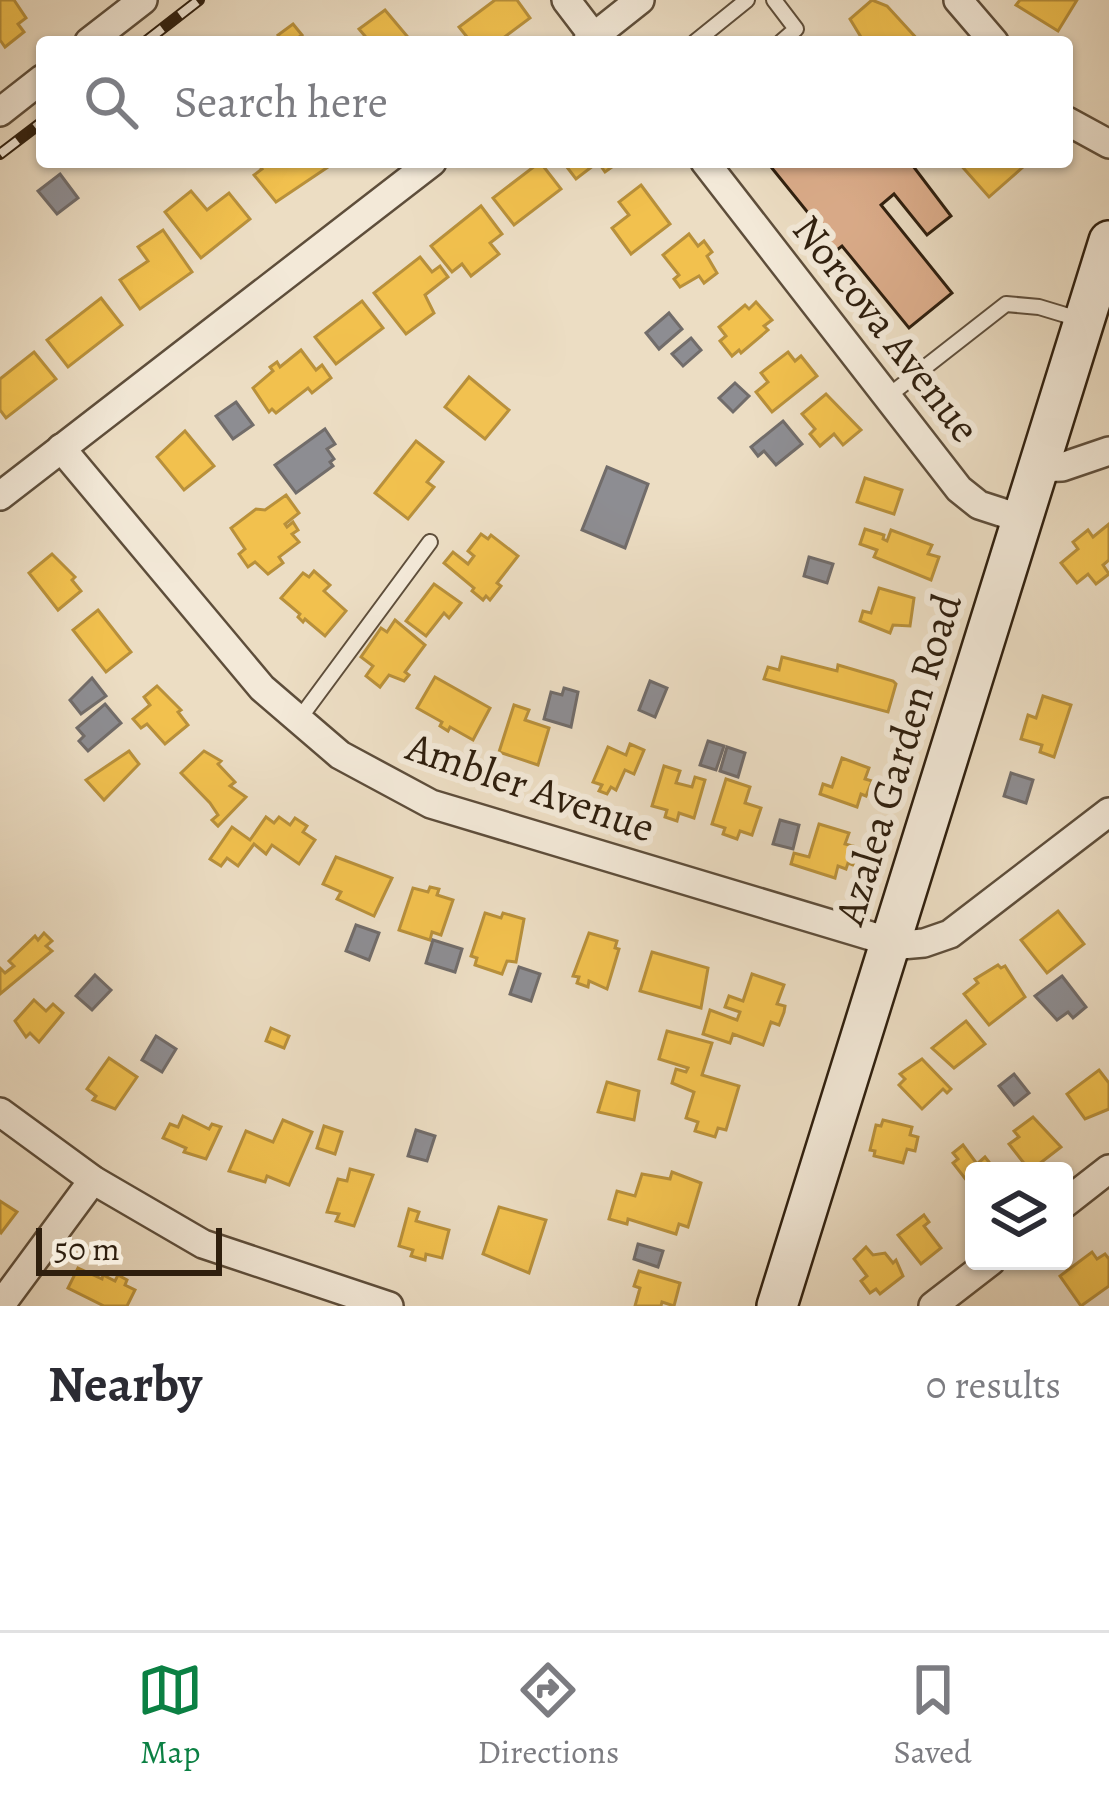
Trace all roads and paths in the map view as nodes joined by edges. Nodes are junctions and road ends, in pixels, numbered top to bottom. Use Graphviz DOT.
graph roads {
  1 [pos="566,0"];
  2 [pos="640,0"];
  3 [pos="747,0"];
  4 [pos="773,0"];
  5 [pos="958,0"];
  6 [pos="139,1"];
  7 [pos="96,36"];
  8 [pos="590,36"];
  9 [pos="598,36"];
  10 [pos="702,36"];
  11 [pos="788,36"];
  12 [pos="989,36"];
  13 [pos="36,84"];
  14 [pos="0,112"];
  15 [pos="1073,125"];
  16 [pos="1109,145"];
  17 [pos="424,168"];
  18 [pos="710,168"];
  19 [pos="1109,241"];
  20 [pos="1084,321"];
  21 [pos="887,397"];
  22 [pos="62,448"];
  23 [pos="1109,451"];
  24 [pos="1038,469"];
  25 [pos="0,496"];
  26 [pos="1022,519"];
  27 [pos="430,542"];
  28 [pos="297,722"];
  29 [pos="1109,812"];
  30 [pos="890,943"];
  31 [pos="0,1112"];
  32 [pos="1109,1169"];
  33 [pos="93,1180"];
  34 [pos="1073,1197"];
  35 [pos="979,1270"];
  36 [pos="0,1306"];
  37 [pos="389,1306"];
  38 [pos="777,1306"];
  39 [pos="933,1306"];
  1 -- 8 [label="street"];
  2 -- 9 [label="street"];
  3 -- 10 [label="lane"];
  4 -- 11 [label="lane"];
  5 -- 12 [label="street"];
  6 -- 7 [label="street"];
  13 -- 14 [label="street"];
  15 -- 16 [label="street"];
  17 -- 22 [label="street"];
  18 -- 21 [label="street, Norcova Avenue"];
  19 -- 20 [label="main road, Azalea Garden Road"];
  20 -- 21 [label="lane"];
  20 -- 24 [label="main road, Azalea Garden Road"];
  21 -- 26 [label="street, Norcova Avenue"];
  22 -- 25 [label="street"];
  22 -- 28 [label="street, Ambler Avenue"];
  23 -- 24 [label="street"];
  24 -- 26 [label="main road, Azalea Garden Road"];
  26 -- 30 [label="main road, Azalea Garden Road"];
  27 -- 28 [label="lane"];
  28 -- 30 [label="street, Ambler Avenue"];
  29 -- 30 [label="street"];
  30 -- 38 [label="main road, Azalea Garden Road"];
  31 -- 33 [label="street"];
  32 -- 34 [label="street"];
  33 -- 36 [label="street"];
  33 -- 37 [label="street"];
  35 -- 39 [label="street"];
}
